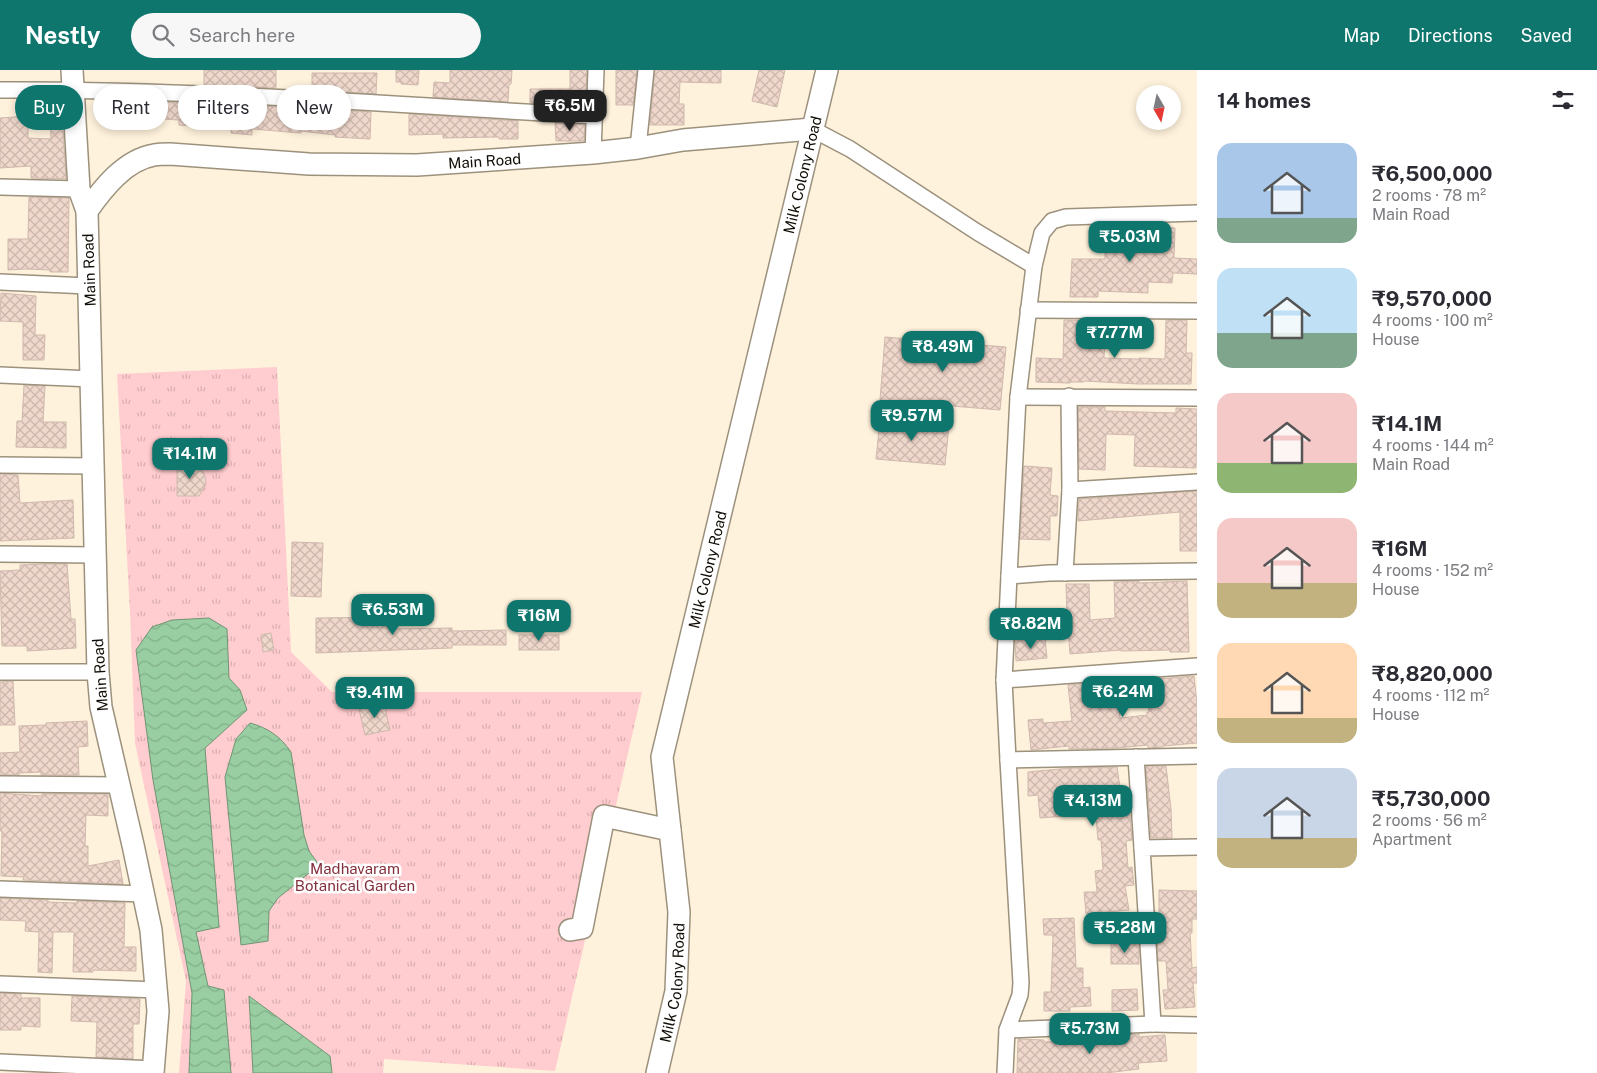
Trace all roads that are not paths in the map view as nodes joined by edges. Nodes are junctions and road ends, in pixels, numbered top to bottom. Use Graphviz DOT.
graph roads {
  1 [pos="596,70"];
  2 [pos="646,70"];
  3 [pos="827,70"];
  4 [pos="72,80"];
  5 [pos="0,90"];
  6 [pos="595,116"];
  7 [pos="812,129"];
  8 [pos="638,148"];
  9 [pos="593,153"];
  10 [pos="0,187"];
  11 [pos="79,189"];
  12 [pos="87,211"];
  13 [pos="1197,212"];
  14 [pos="1034,266"];
  15 [pos="0,282"];
  16 [pos="88,286"];
  17 [pos="1028,310"];
  18 [pos="1197,311"];
  19 [pos="0,375"];
  20 [pos="92,379"];
  21 [pos="1069,396"];
  22 [pos="1018,397"];
  23 [pos="1197,398"];
  24 [pos="0,465"];
  25 [pos="94,466"];
  26 [pos="1197,482"];
  27 [pos="1070,490"];
  28 [pos="0,554"];
  29 [pos="95,555"];
  30 [pos="1197,571"];
  31 [pos="1065,572"];
  32 [pos="1008,576"];
  33 [pos="1197,666"];
  34 [pos="0,672"];
  35 [pos="98,672"];
  36 [pos="1004,680"];
  37 [pos="1197,756"];
  38 [pos="1136,757"];
  39 [pos="1008,760"];
  40 [pos="0,784"];
  41 [pos="118,785"];
  42 [pos="670,830"];
  43 [pos="1197,847"];
  44 [pos="1142,848"];
  45 [pos="0,889"];
  46 [pos="144,894"];
  47 [pos="570,930"];
  48 [pos="0,984"];
  49 [pos="157,990"];
  50 [pos="1153,1024"];
  51 [pos="1197,1025"];
  52 [pos="1007,1030"];
  53 [pos="0,1062"];
  54 [pos="153,1071"];
  55 [pos="657,1073"];
  56 [pos="1005,1073"];
  1 -- 6 [label="street"];
  2 -- 8 [label="street"];
  3 -- 7 [label="street, Milk Colony Road"];
  4 -- 5 [label="street"];
  4 -- 6 [label="street"];
  4 -- 11 [label="street"];
  6 -- 9 [label="street"];
  7 -- 8 [label="street, Main Road"];
  7 -- 14 [label="street"];
  7 -- 42 [label="street, Milk Colony Road"];
  8 -- 9 [label="street, Main Road"];
  9 -- 12 [label="street, Main Road"];
  10 -- 11 [label="street"];
  11 -- 12 [label="street"];
  12 -- 16 [label="street, Main Road"];
  13 -- 14 [label="street"];
  14 -- 17 [label="street"];
  15 -- 16 [label="street"];
  16 -- 20 [label="street, Main Road"];
  17 -- 18 [label="street"];
  17 -- 22 [label="street"];
  19 -- 20 [label="street"];
  20 -- 25 [label="street, Main Road"];
  21 -- 22 [label="street"];
  21 -- 23 [label="street"];
  21 -- 27 [label="street"];
  22 -- 32 [label="street"];
  24 -- 25 [label="street"];
  25 -- 29 [label="street, Main Road"];
  26 -- 27 [label="street"];
  27 -- 31 [label="street"];
  28 -- 29 [label="street"];
  29 -- 35 [label="street, Main Road"];
  30 -- 31 [label="street"];
  31 -- 32 [label="street"];
  32 -- 36 [label="street"];
  33 -- 36 [label="street"];
  34 -- 35 [label="street"];
  35 -- 41 [label="street, Main Road"];
  36 -- 39 [label="street"];
  37 -- 38 [label="street"];
  38 -- 39 [label="street"];
  38 -- 44 [label="street"];
  39 -- 52 [label="street"];
  40 -- 41 [label="street"];
  41 -- 46 [label="street, Main Road"];
  42 -- 47 [label="street"];
  42 -- 55 [label="street, Milk Colony Road"];
  43 -- 44 [label="street"];
  44 -- 50 [label="street"];
  45 -- 46 [label="street"];
  46 -- 49 [label="street, Main Road"];
  48 -- 49 [label="street"];
  49 -- 54 [label="street, Main Road"];
  50 -- 51 [label="street"];
  50 -- 52 [label="street"];
  52 -- 56 [label="street"];
  53 -- 54 [label="street"];
}
